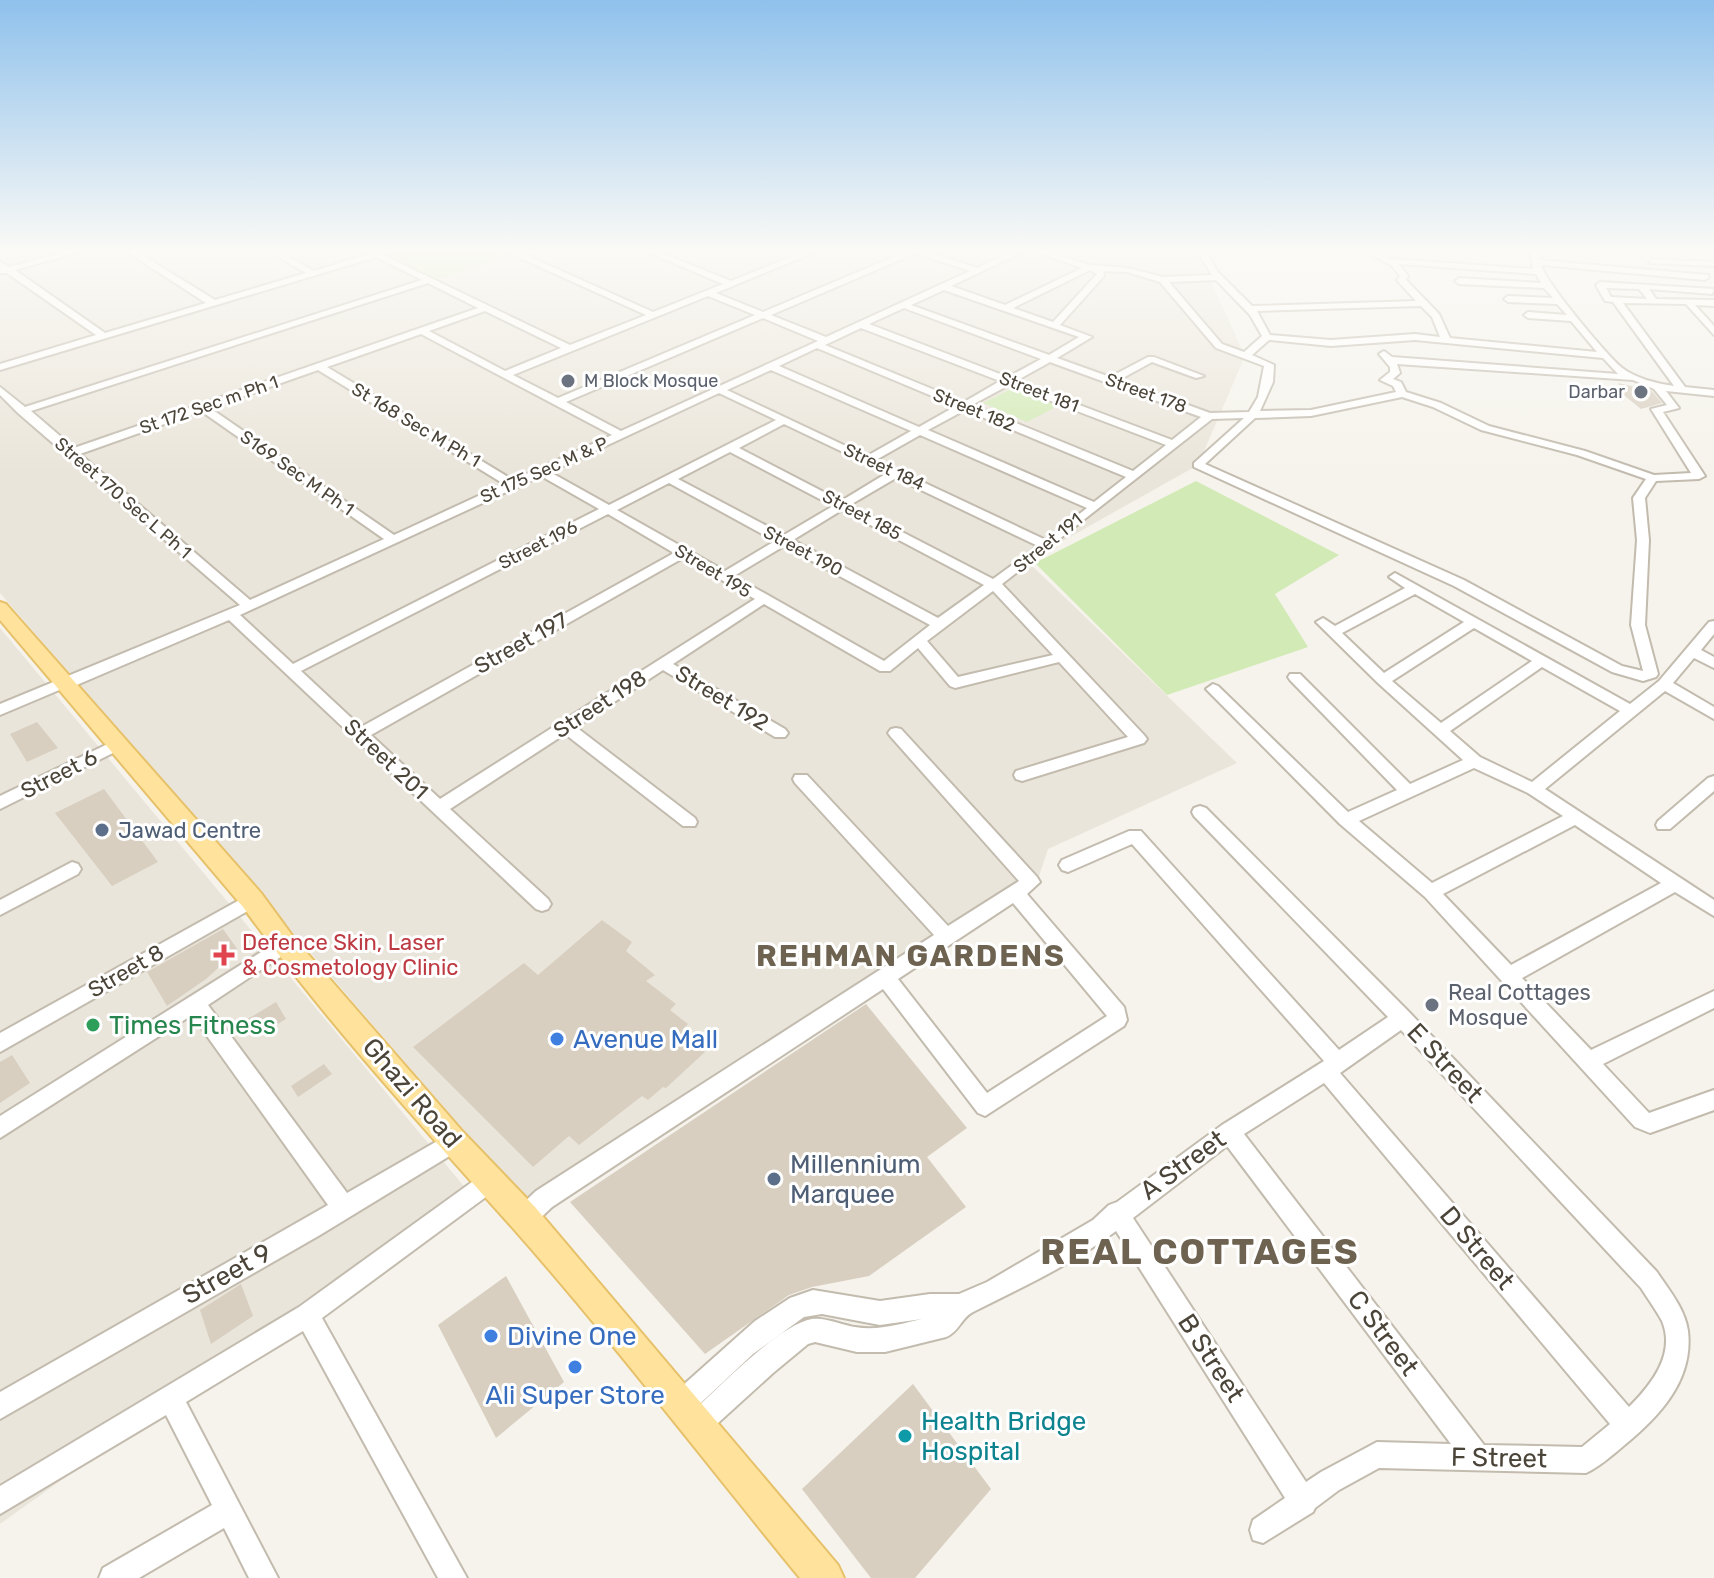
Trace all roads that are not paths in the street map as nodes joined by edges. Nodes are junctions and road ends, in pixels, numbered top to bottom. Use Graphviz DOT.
graph roads {
  1 [pos="88,326"];
  2 [pos="138,326"];
  3 [pos="288,326"];
  4 [pos="437,326"];
  5 [pos="519,326"];
  6 [pos="626,326"];
  7 [pos="740,326"];
  8 [pos="785,326"];
  9 [pos="860,326"];
  10 [pos="864,326"];
  11 [pos="961,326"];
  12 [pos="1060,326"];
  13 [pos="1202,326"];
  14 [pos="1261,326"];
  15 [pos="1440,326"];
  16 [pos="1580,326"];
  17 [pos="1635,326"];
  18 [pos="422,331"];
  19 [pos="103,336"];
  20 [pos="1267,337"];
  21 [pos="1376,338"];
  22 [pos="1446,339"];
  23 [pos="821,342"];
  24 [pos="568,348"];
  25 [pos="1604,355"];
  26 [pos="1245,356"];
  27 [pos="1050,357"];
  28 [pos="1388,360"];
  29 [pos="770,366"];
  30 [pos="0,367"];
  31 [pos="320,367"];
  32 [pos="506,374"];
  33 [pos="1199,376"];
  34 [pos="1633,379"];
  35 [pos="1007,380"];
  36 [pos="1111,380"];
  37 [pos="1658,387"];
  38 [pos="0,390"];
  39 [pos="720,390"];
  40 [pos="1682,390"];
  41 [pos="1714,393"];
  42 [pos="1402,394"];
  43 [pos="560,401"];
  44 [pos="962,406"];
  45 [pos="203,408"];
  46 [pos="22,411"];
  47 [pos="1255,414"];
  48 [pos="1209,416"];
  49 [pos="783,421"];
  50 [pos="918,431"];
  51 [pos="621,435"];
  52 [pos="1171,443"];
  53 [pos="729,447"];
  54 [pos="71,453"];
  55 [pos="869,459"];
  56 [pos="541,471"];
  57 [pos="897,472"];
  58 [pos="1132,475"];
  59 [pos="668,478"];
  60 [pos="1653,478"];
  61 [pos="512,484"];
  62 [pos="845,505"];
  63 [pos="1093,506"];
  64 [pos="609,509"];
  65 [pos="392,539"];
  66 [pos="784,541"];
  67 [pos="1047,545"];
  68 [pos="683,553"];
  69 [pos="724,577"];
  70 [pos="1395,577"];
  71 [pos="995,585"];
  72 [pos="1415,588"];
  73 [pos="762,600"];
  74 [pos="248,605"];
  75 [pos="0,608"];
  76 [pos="231,614"];
  77 [pos="1475,621"];
  78 [pos="1323,622"];
  79 [pos="939,624"];
  80 [pos="1714,625"];
  81 [pos="1336,631"];
  82 [pos="919,641"];
  83 [pos="1692,651"];
  84 [pos="1063,657"];
  85 [pos="1542,660"];
  86 [pos="1714,663"];
  87 [pos="663,664"];
  88 [pos="885,668"];
  89 [pos="292,670"];
  90 [pos="1295,677"];
  91 [pos="1383,680"];
  92 [pos="66,683"];
  93 [pos="1664,684"];
  94 [pos="1213,689"];
  95 [pos="0,710"];
  96 [pos="1631,711"];
  97 [pos="1714,714"];
  98 [pos="566,727"];
  99 [pos="1440,731"];
  100 [pos="780,733"];
  101 [pos="896,733"];
  102 [pos="359,735"];
  103 [pos="118,744"];
  104 [pos="1474,761"];
  105 [pos="1022,775"];
  106 [pos="801,779"];
  107 [pos="1714,782"];
  108 [pos="1534,789"];
  109 [pos="1408,791"];
  110 [pos="0,803"];
  111 [pos="439,808"];
  112 [pos="1200,812"];
  113 [pos="1576,817"];
  114 [pos="1346,820"];
  115 [pos="689,822"];
  116 [pos="1664,825"];
  117 [pos="1068,865"];
  118 [pos="72,869"];
  119 [pos="1676,883"];
  120 [pos="1015,892"];
  121 [pos="1431,892"];
  122 [pos="252,900"];
  123 [pos="542,904"];
  124 [pos="0,908"];
  125 [pos="1714,909"];
  126 [pos="947,937"];
  127 [pos="285,945"];
  128 [pos="1510,975"];
  129 [pos="885,977"];
  130 [pos="1714,999"];
  131 [pos="195,1003"];
  132 [pos="1402,1018"];
  133 [pos="0,1043"];
  134 [pos="1589,1061"];
  135 [pos="1332,1067"];
  136 [pos="1714,1100"];
  137 [pos="0,1128"];
  138 [pos="1229,1132"];
  139 [pos="453,1142"];
  140 [pos="490,1180"];
  141 [pos="344,1208"];
  142 [pos="1117,1213"];
  143 [pos="524,1218"];
  144 [pos="307,1315"];
  145 [pos="1675,1326"];
  146 [pos="170,1397"];
  147 [pos="0,1406"];
  148 [pos="690,1414"];
  149 [pos="1628,1425"];
  150 [pos="1478,1458"];
  151 [pos="0,1501"];
  152 [pos="1304,1503"];
  153 [pos="228,1510"];
  154 [pos="1263,1530"];
  155 [pos="113,1578"];
  156 [pos="264,1578"];
  157 [pos="453,1578"];
  158 [pos="825,1578"];
  1 -- 19 [label="street"];
  2 -- 19 [label="street"];
  3 -- 46 [label="street"];
  4 -- 18 [label="street, St 172 Sec m Ph 1"];
  5 -- 24 [label="street"];
  6 -- 24 [label="street"];
  7 -- 43 [label="street"];
  8 -- 23 [label="street, Street 182"];
  9 -- 23 [label="street, St 175 Sec M & P"];
  10 -- 35 [label="street, Street 181"];
  11 -- 27 [label="street, Street 178"];
  12 -- 27 [label="street"];
  13 -- 26 [label="street"];
  14 -- 20 [label="street"];
  15 -- 22 [label="street"];
  16 -- 25 [label="street"];
  17 -- 40 [label="street"];
  18 -- 31 [label="street, St 172 Sec m Ph 1"];
  18 -- 32 [label="street"];
  19 -- 30 [label="street"];
  20 -- 21 [label="street"];
  20 -- 26 [label="street"];
  21 -- 22 [label="street"];
  21 -- 28 [label="street"];
  22 -- 25 [label="street"];
  23 -- 29 [label="street, St 175 Sec M & P"];
  23 -- 44 [label="street, Street 182"];
  24 -- 32 [label="street"];
  25 -- 34 [label="street"];
  26 -- 47 [label="street"];
  27 -- 35 [label="street"];
  27 -- 36 [label="street, Street 178"];
  28 -- 34 [label="street"];
  28 -- 42 [label="street"];
  29 -- 39 [label="street, St 175 Sec M & P"];
  29 -- 50 [label="street"];
  31 -- 45 [label="street, St 172 Sec m Ph 1"];
  31 -- 61 [label="street, St 168 Sec M Ph 1"];
  32 -- 43 [label="street"];
  33 -- 36 [label="street"];
  34 -- 37 [label="street"];
  35 -- 44 [label="street"];
  35 -- 52 [label="street, Street 181"];
  36 -- 48 [label="street, Street 178"];
  37 -- 40 [label="street"];
  37 -- 60 [label="street"];
  38 -- 46 [label="street, Street 170 Sec L Ph 1"];
  39 -- 49 [label="street, Street 184"];
  39 -- 51 [label="street, St 175 Sec M & P"];
  40 -- 41 [label="street"];
  42 -- 47 [label="street"];
  42 -- 60 [label="street"];
  43 -- 51 [label="street"];
  44 -- 50 [label="street"];
  44 -- 58 [label="street, Street 182"];
  45 -- 54 [label="street, St 172 Sec m Ph 1"];
  45 -- 65 [label="street, S169 Sec M Ph 1"];
  46 -- 54 [label="street, Street 170 Sec L Ph 1"];
  47 -- 48 [label="street"];
  47 -- 60 [label="street"];
  48 -- 52 [label="street, Street 191"];
  49 -- 53 [label="street, Street 196"];
  49 -- 55 [label="street, Street 184"];
  50 -- 55 [label="street"];
  50 -- 63 [label="street"];
  51 -- 56 [label="street, St 175 Sec M & P"];
  52 -- 58 [label="street, Street 191"];
  53 -- 59 [label="street, Street 196"];
  53 -- 62 [label="street, Street 185"];
  54 -- 74 [label="street, Street 170 Sec L Ph 1"];
  55 -- 57 [label="street, Street 184"];
  56 -- 61 [label="street, St 175 Sec M & P"];
  56 -- 64 [label="street, Street 195"];
  57 -- 62 [label="street"];
  57 -- 67 [label="street, Street 184"];
  58 -- 63 [label="street, Street 191"];
  59 -- 64 [label="street, Street 196"];
  59 -- 66 [label="street, Street 190"];
  61 -- 65 [label="street, St 175 Sec M & P"];
  62 -- 66 [label="street"];
  62 -- 71 [label="street, Street 185"];
  63 -- 67 [label="street, Street 191"];
  64 -- 68 [label="street, Street 195"];
  64 -- 89 [label="street, Street 196"];
  65 -- 74 [label="street, St 175 Sec M & P"];
  66 -- 69 [label="street"];
  66 -- 79 [label="street, Street 190"];
  67 -- 71 [label="street, Street 191"];
  68 -- 69 [label="street, Street 195"];
  68 -- 102 [label="street, Street 197"];
  69 -- 73 [label="street, Street 195"];
  70 -- 72 [label="street"];
  71 -- 79 [label="street, Street 191"];
  71 -- 84 [label="street, Street 185"];
  72 -- 77 [label="street"];
  72 -- 81 [label="street"];
  73 -- 87 [label="street, Street 198"];
  73 -- 88 [label="street, Street 195"];
  74 -- 76 [label="street, St 175 Sec M & P"];
  75 -- 92 [label="main road, Ghazi Road"];
  76 -- 89 [label="street, Street 201"];
  76 -- 92 [label="street, St 175 Sec M & P"];
  77 -- 85 [label="street"];
  77 -- 91 [label="street"];
  78 -- 81 [label="street"];
  79 -- 82 [label="street, Street 191"];
  80 -- 83 [label="street"];
  81 -- 91 [label="street"];
  82 -- 84 [label="street"];
  82 -- 88 [label="street, Street 191"];
  83 -- 86 [label="street"];
  83 -- 93 [label="street"];
  84 -- 105 [label="street, Street 185"];
  85 -- 96 [label="street"];
  85 -- 99 [label="street"];
  87 -- 98 [label="street, Street 198"];
  87 -- 100 [label="street, Street 192"];
  89 -- 102 [label="street, Street 201"];
  90 -- 109 [label="street"];
  91 -- 99 [label="street"];
  92 -- 95 [label="street, St 175 Sec M & P"];
  92 -- 103 [label="main road, Ghazi Road"];
  93 -- 96 [label="street"];
  93 -- 97 [label="street"];
  94 -- 114 [label="street"];
  96 -- 108 [label="street"];
  98 -- 111 [label="street, Street 198"];
  98 -- 115 [label="street"];
  99 -- 104 [label="street"];
  101 -- 120 [label="street"];
  102 -- 111 [label="street, Street 201"];
  103 -- 110 [label="street, Street 6"];
  103 -- 122 [label="main road, Ghazi Road"];
  104 -- 108 [label="street"];
  104 -- 109 [label="street"];
  106 -- 126 [label="street"];
  107 -- 116 [label="street"];
  108 -- 113 [label="street"];
  109 -- 114 [label="street"];
  111 -- 123 [label="street, Street 201"];
  112 -- 132 [label="street, E Street"];
  113 -- 119 [label="street"];
  113 -- 121 [label="street"];
  114 -- 121 [label="street"];
  117 -- 135 [label="street, D Street"];
  118 -- 124 [label="street"];
  119 -- 125 [label="street"];
  119 -- 128 [label="street"];
  120 -- 126 [label="street"];
  120 -- 129 [label="street"];
  121 -- 128 [label="street"];
  122 -- 127 [label="main road, Ghazi Road"];
  122 -- 133 [label="street, Street 8"];
  126 -- 129 [label="street"];
  127 -- 131 [label="street"];
  127 -- 139 [label="main road, Ghazi Road"];
  128 -- 134 [label="street"];
  129 -- 143 [label="street"];
  130 -- 134 [label="street"];
  131 -- 137 [label="street"];
  131 -- 141 [label="street"];
  132 -- 135 [label="street, A Street"];
  132 -- 145 [label="street, E Street"];
  134 -- 136 [label="street"];
  135 -- 138 [label="street, A Street"];
  135 -- 149 [label="street, D Street"];
  138 -- 142 [label="street, A Street"];
  138 -- 150 [label="street, C Street"];
  139 -- 140 [label="main road, Ghazi Road"];
  139 -- 141 [label="street, Street 9"];
  140 -- 143 [label="main road, Ghazi Road"];
  140 -- 144 [label="street"];
  141 -- 147 [label="street, Street 9"];
  142 -- 148 [label="street, A Street"];
  142 -- 152 [label="street, B Street"];
  143 -- 148 [label="main road, Ghazi Road"];
  144 -- 146 [label="street"];
  144 -- 157 [label="street"];
  145 -- 149 [label="street, F Street"];
  146 -- 151 [label="street"];
  146 -- 153 [label="street"];
  148 -- 158 [label="main road, Ghazi Road"];
  149 -- 150 [label="street, F Street"];
  150 -- 152 [label="street, F Street"];
  152 -- 154 [label="street, F Street"];
  153 -- 155 [label="street"];
  153 -- 156 [label="street"];
}
